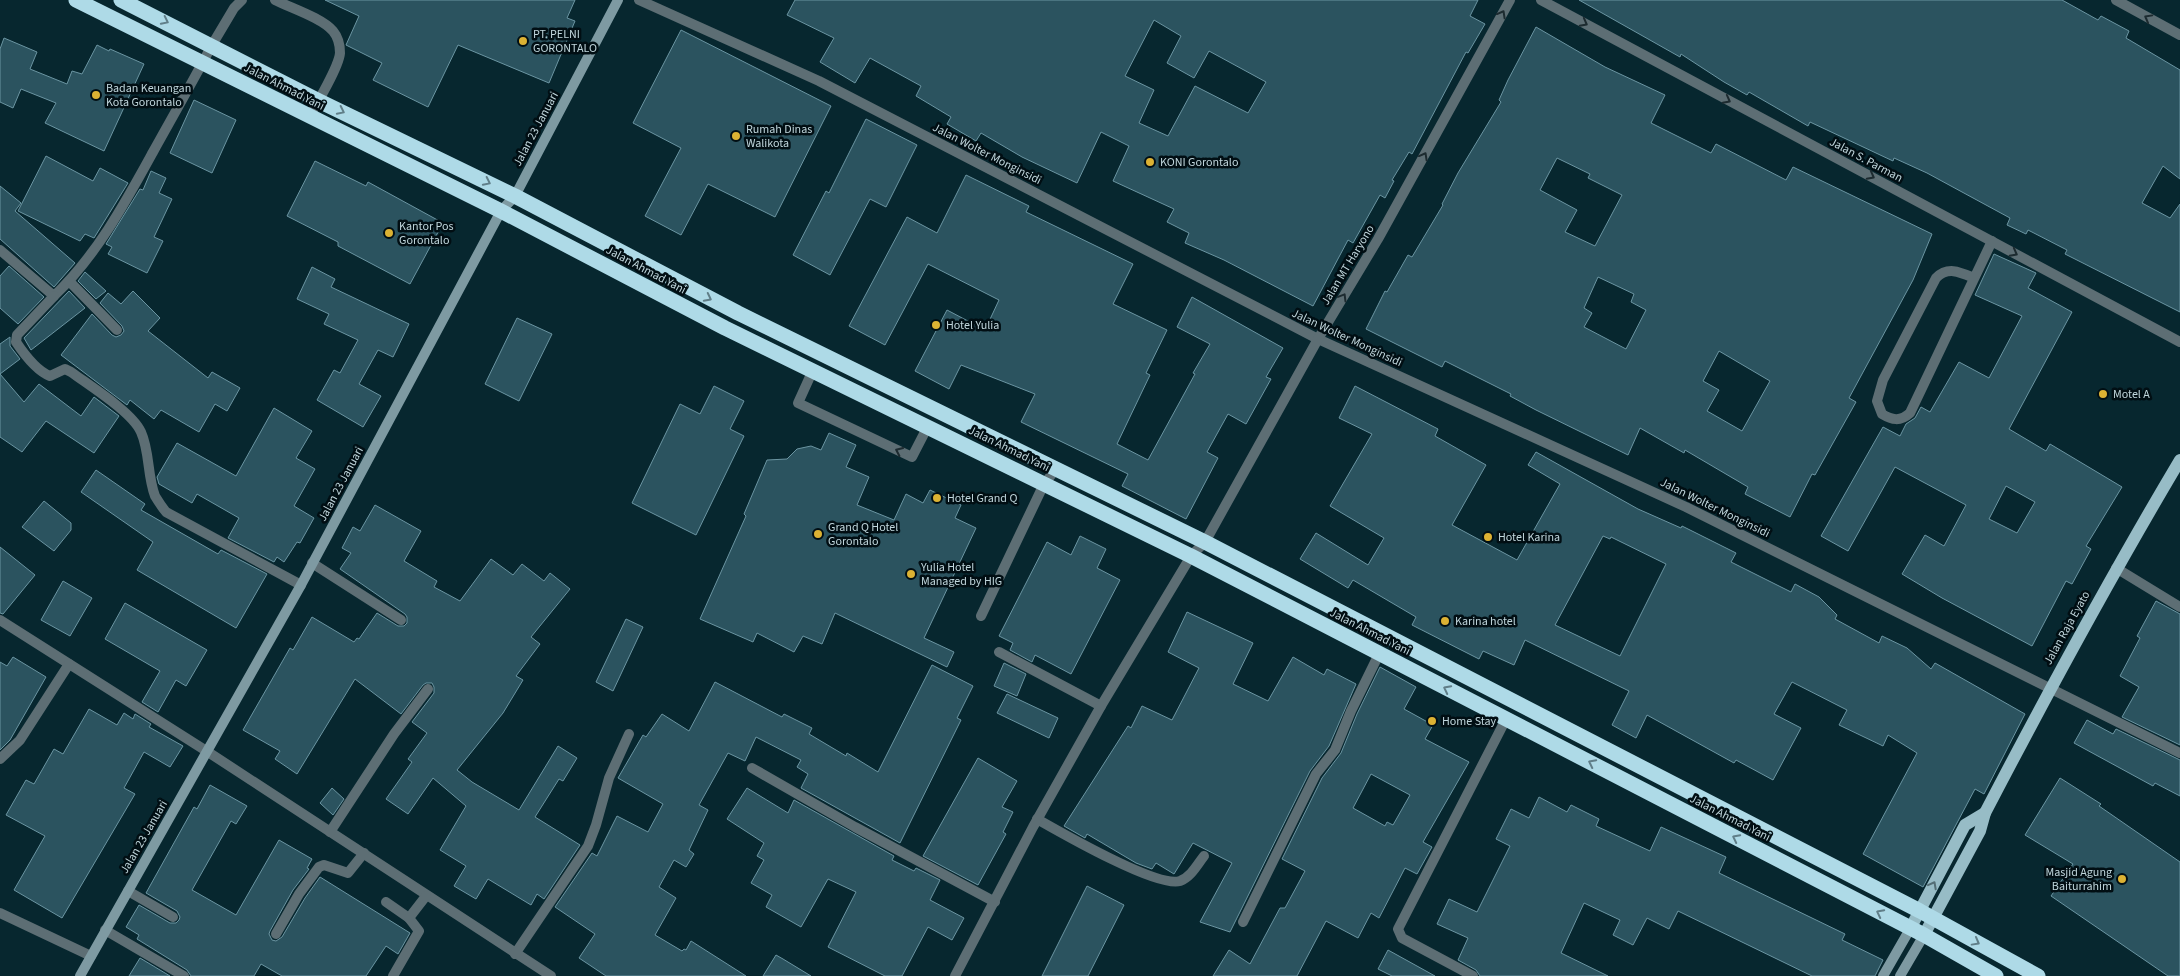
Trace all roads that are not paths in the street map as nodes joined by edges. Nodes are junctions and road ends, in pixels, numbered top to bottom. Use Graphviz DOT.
graph roads {
  1 [pos="76,0"];
  2 [pos="121,0"];
  3 [pos="242,0"];
  4 [pos="275,0"];
  5 [pos="618,0"];
  6 [pos="639,0"];
  7 [pos="1510,0"];
  8 [pos="1541,0"];
  9 [pos="2116,0"];
  10 [pos="2180,35"];
  11 [pos="212,45"];
  12 [pos="202,63"];
  13 [pos="319,100"];
  14 [pos="309,116"];
  15 [pos="515,196"];
  16 [pos="501,211"];
  17 [pos="1992,241"];
  18 [pos="0,250"];
  19 [pos="1974,278"];
  20 [pos="69,282"];
  21 [pos="687,287"];
  22 [pos="54,296"];
  23 [pos="674,301"];
  24 [pos="117,330"];
  25 [pos="1318,339"];
  26 [pos="2180,342"];
  27 [pos="813,370"];
  28 [pos="928,426"];
  29 [pos="2180,460"];
  30 [pos="1056,469"];
  31 [pos="1044,484"];
  32 [pos="1205,542"];
  33 [pos="1191,556"];
  34 [pos="312,563"];
  35 [pos="2116,568"];
  36 [pos="301,585"];
  37 [pos="2180,607"];
  38 [pos="1337,610"];
  39 [pos="981,616"];
  40 [pos="0,620"];
  41 [pos="401,620"];
  42 [pos="1324,625"];
  43 [pos="999,652"];
  44 [pos="1379,654"];
  45 [pos="69,664"];
  46 [pos="2050,688"];
  47 [pos="428,689"];
  48 [pos="1101,706"];
  49 [pos="1506,719"];
  50 [pos="1563,727"];
  51 [pos="629,734"];
  52 [pos="1554,744"];
  53 [pos="208,752"];
  54 [pos="2180,753"];
  55 [pos="0,759"];
  56 [pos="752,768"];
  57 [pos="1985,813"];
  58 [pos="1035,823"];
  59 [pos="330,832"];
  60 [pos="364,852"];
  61 [pos="1204,856"];
  62 [pos="128,891"];
  63 [pos="426,896"];
  64 [pos="386,902"];
  65 [pos="995,902"];
  66 [pos="1920,911"];
  67 [pos="0,913"];
  68 [pos="173,917"];
  69 [pos="409,918"];
  70 [pos="1934,918"];
  71 [pos="1243,922"];
  72 [pos="105,930"];
  73 [pos="1917,932"];
  74 [pos="276,934"];
  75 [pos="515,954"];
  76 [pos="91,956"];
  77 [pos="80,976"];
  78 [pos="184,976"];
  79 [pos="393,976"];
  80 [pos="551,976"];
  81 [pos="956,976"];
  82 [pos="1473,976"];
  83 [pos="1883,976"];
  84 [pos="1900,976"];
  85 [pos="1996,976"];
  86 [pos="2038,976"];
  1 -- 12 [label="highway, Jalan Ahmad Yani"];
  2 -- 11 [label="highway, Jalan Ahmad Yani, one-way"];
  3 -- 11 [label="street"];
  4 -- 13 [label="street"];
  5 -- 15 [label="street, Jalan 23 Januari"];
  6 -- 25 [label="street, Jalan Wolter Monginsidi"];
  25 -- 7 [label="street, Jalan MT Haryono, one-way"];
  8 -- 17 [label="street, Jalan S. Parman, one-way"];
  10 -- 9 [label="street, one-way"];
  11 -- 12 [label="street"];
  11 -- 13 [label="highway, Jalan Ahmad Yani"];
  12 -- 14 [label="highway, Jalan Ahmad Yani"];
  12 -- 20 [label="street"];
  13 -- 14 [label="street"];
  13 -- 15 [label="highway, Jalan Ahmad Yani, one-way"];
  14 -- 16 [label="highway, Jalan Ahmad Yani"];
  15 -- 16 [label="street, Jalan 23 Januari"];
  15 -- 21 [label="highway, Jalan Ahmad Yani"];
  16 -- 23 [label="highway, Jalan Ahmad Yani"];
  16 -- 34 [label="street, Jalan 23 Januari"];
  17 -- 19 [label="street"];
  17 -- 26 [label="street, Jalan S. Parman, one-way"];
  18 -- 22 [label="street"];
  19 -- 19 [label="street"];
  20 -- 22 [label="street"];
  20 -- 24 [label="street"];
  21 -- 23 [label="highway"];
  21 -- 30 [label="highway, Jalan Ahmad Yani, one-way"];
  22 -- 36 [label="street"];
  23 -- 27 [label="highway, Jalan Ahmad Yani"];
  25 -- 32 [label="street, Jalan MT Haryono"];
  25 -- 46 [label="street, Jalan Wolter Monginsidi"];
  27 -- 28 [label="highway, Jalan Ahmad Yani"];
  28 -- 27 [label="street, one-way"];
  28 -- 31 [label="highway, Jalan Ahmad Yani"];
  29 -- 35 [label="main road, Jalan Raja Eyato"];
  30 -- 31 [label="street"];
  30 -- 32 [label="highway, Jalan Ahmad Yani"];
  31 -- 33 [label="highway, Jalan Ahmad Yani"];
  31 -- 39 [label="street"];
  32 -- 33 [label="street, Jalan MT Haryono"];
  32 -- 38 [label="highway, Jalan Ahmad Yani"];
  33 -- 42 [label="highway, Jalan Ahmad Yani"];
  33 -- 48 [label="street, Jalan MT Haryono"];
  34 -- 36 [label="street, Jalan 23 Januari"];
  34 -- 41 [label="street"];
  35 -- 37 [label="street"];
  35 -- 46 [label="main road, Jalan Raja Eyato"];
  36 -- 53 [label="street, Jalan 23 Januari"];
  38 -- 42 [label="highway"];
  38 -- 50 [label="highway, Jalan Ahmad Yani"];
  40 -- 45 [label="street"];
  42 -- 44 [label="highway, Jalan Ahmad Yani"];
  43 -- 48 [label="street"];
  49 -- 44 [label="highway, Jalan Ahmad Yani, one-way"];
  44 -- 71 [label="street"];
  45 -- 53 [label="street"];
  45 -- 55 [label="street"];
  46 -- 54 [label="street, Jalan Wolter Monginsidi"];
  46 -- 57 [label="main road, Jalan Raja Eyato"];
  47 -- 59 [label="street"];
  48 -- 58 [label="street, Jalan MT Haryono"];
  49 -- 52 [label="highway, Jalan Ahmad Yani"];
  49 -- 82 [label="street"];
  50 -- 52 [label="highway"];
  50 -- 66 [label="highway, Jalan Ahmad Yani"];
  51 -- 75 [label="street"];
  73 -- 52 [label="highway, Jalan Ahmad Yani, one-way"];
  53 -- 59 [label="street"];
  53 -- 62 [label="street, Jalan 23 Januari"];
  56 -- 65 [label="street"];
  66 -- 57 [label="main road, Jalan Raja Eyato, one-way"];
  57 -- 70 [label="main road, Jalan Raja Eyato"];
  58 -- 61 [label="street"];
  58 -- 65 [label="street, Jalan MT Haryono"];
  59 -- 60 [label="street"];
  60 -- 63 [label="street"];
  60 -- 74 [label="street"];
  62 -- 68 [label="street"];
  62 -- 72 [label="street, Jalan 23 Januari"];
  63 -- 69 [label="street"];
  63 -- 75 [label="street"];
  64 -- 69 [label="street"];
  65 -- 81 [label="street, Jalan MT Haryono"];
  66 -- 70 [label="highway, Jalan Ahmad Yani"];
  66 -- 73 [label="main road, Jalan Raja Eyato"];
  67 -- 76 [label="street"];
  69 -- 79 [label="street"];
  70 -- 73 [label="main road, Jalan Raja Eyato"];
  70 -- 86 [label="highway, Jalan Ahmad Yani, one-way"];
  72 -- 76 [label="street, Jalan 23 Januari"];
  72 -- 78 [label="street"];
  73 -- 83 [label="street"];
  73 -- 84 [label="street"];
  73 -- 85 [label="highway, Jalan Ahmad Yani"];
  75 -- 80 [label="street"];
  76 -- 77 [label="street, Jalan 23 Januari"];
}
